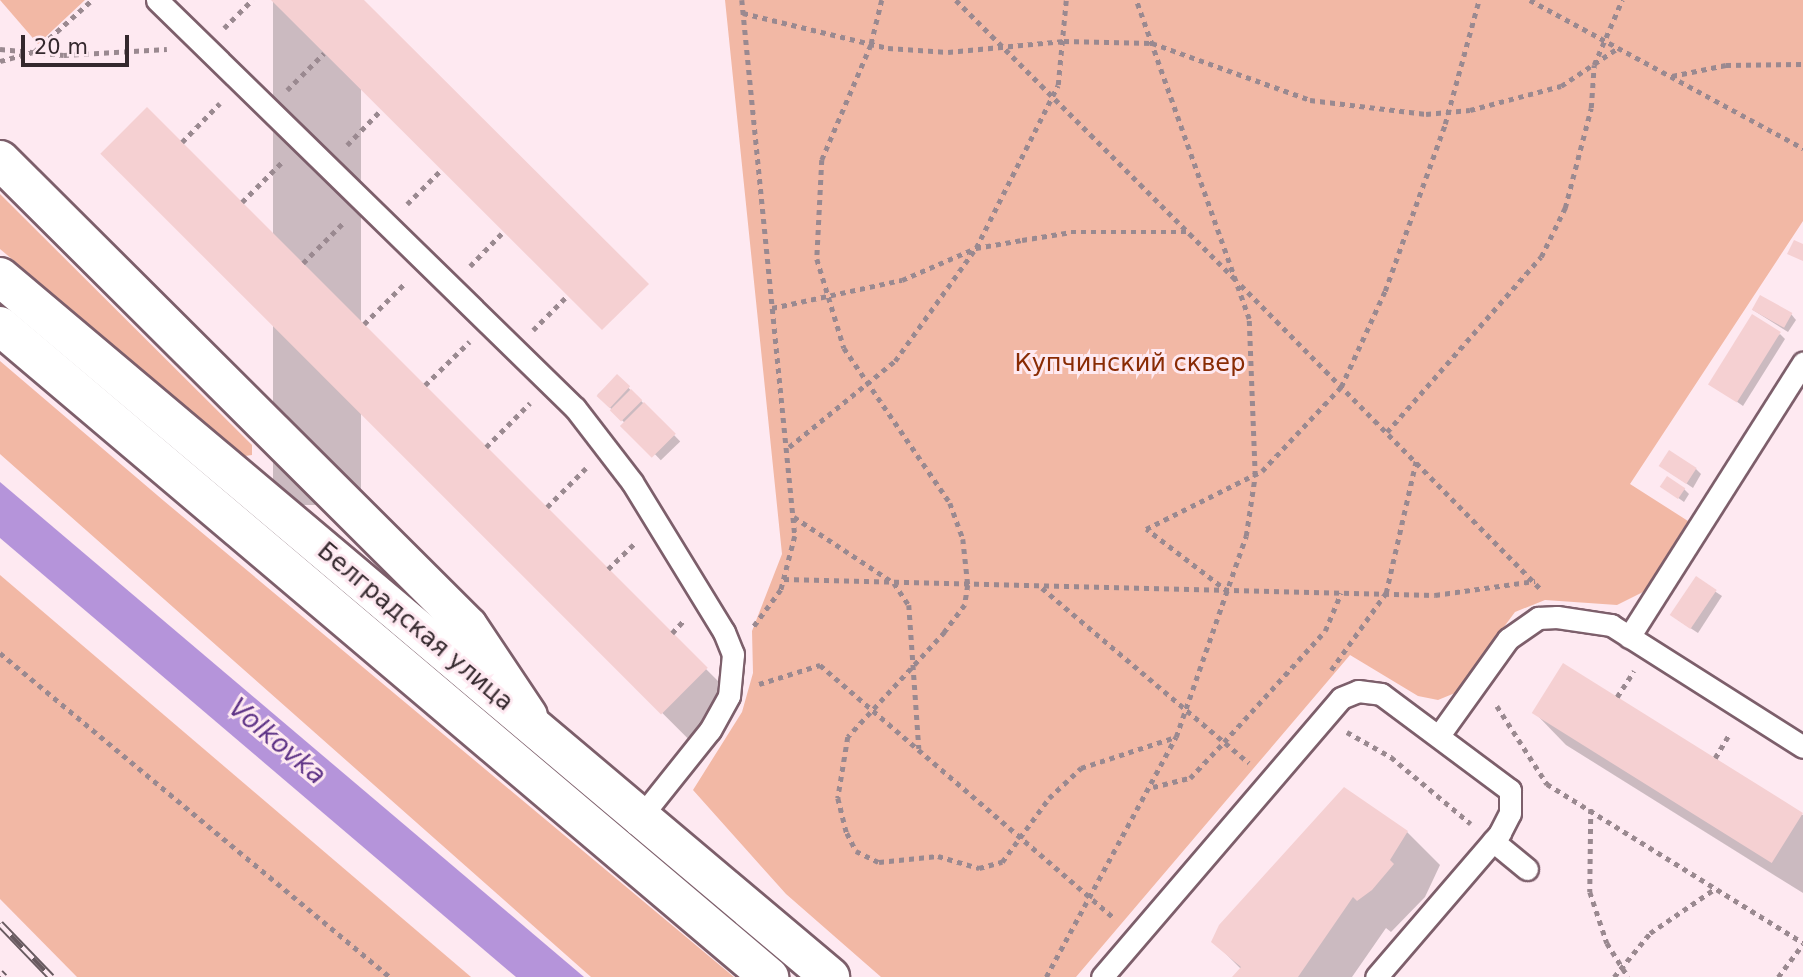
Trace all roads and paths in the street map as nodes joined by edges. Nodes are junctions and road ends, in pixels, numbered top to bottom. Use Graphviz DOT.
graph roads {
  1 [pos="92,0"];
  2 [pos="157,0"];
  3 [pos="251,0"];
  4 [pos="742,0"];
  5 [pos="882,0"];
  6 [pos="956,0"];
  7 [pos="1066,0"];
  8 [pos="1136,0"];
  9 [pos="1479,0"];
  10 [pos="1530,0"];
  11 [pos="1622,0"];
  12 [pos="743,13"];
  13 [pos="1065,41"];
  14 [pos="1152,43"];
  15 [pos="1607,43"];
  16 [pos="871,45"];
  17 [pos="205,47"];
  18 [pos="1004,48"];
  19 [pos="1618,48"];
  20 [pos="0,49"];
  21 [pos="34,52"];
  22 [pos="324,53"];
  23 [pos="0,61"];
  24 [pos="1803,64"];
  25 [pos="1594,65"];
  26 [pos="1671,77"];
  27 [pos="241,82"];
  28 [pos="1053,97"];
  29 [pos="268,109"];
  30 [pos="381,110"];
  31 [pos="1448,112"];
  32 [pos="181,142"];
  33 [pos="302,142"];
  34 [pos="1803,148"];
  35 [pos="0,160"];
  36 [pos="327,166"];
  37 [pos="441,170"];
  38 [pos="242,202"];
  39 [pos="364,202"];
  40 [pos="386,224"];
  41 [pos="503,232"];
  42 [pos="1188,232"];
  43 [pos="976,248"];
  44 [pos="426,262"];
  45 [pos="303,263"];
  46 [pos="0,277"];
  47 [pos="1239,283"];
  48 [pos="450,286"];
  49 [pos="567,296"];
  50 [pos="826,296"];
  51 [pos="772,308"];
  52 [pos="488,323"];
  53 [pos="364,324"];
  54 [pos="0,326"];
  55 [pos="514,349"];
  56 [pos="1803,363"];
  57 [pos="550,383"];
  58 [pos="425,385"];
  59 [pos="867,385"];
  60 [pos="1341,387"];
  61 [pos="1387,432"];
  62 [pos="486,447"];
  63 [pos="607,447"];
  64 [pos="789,448"];
  65 [pos="1416,461"];
  66 [pos="1255,476"];
  67 [pos="547,507"];
  68 [pos="794,517"];
  69 [pos="657,521"];
  70 [pos="608,569"];
  71 [pos="784,579"];
  72 [pos="1536,581"];
  73 [pos="894,583"];
  74 [pos="968,585"];
  75 [pos="1042,587"];
  76 [pos="1228,592"];
  77 [pos="1340,593"];
  78 [pos="1386,593"];
  79 [pos="1549,601"];
  80 [pos="1629,637"];
  81 [pos="744,639"];
  82 [pos="0,653"];
  83 [pos="1489,667"];
  84 [pos="912,668"];
  85 [pos="1328,672"];
  86 [pos="761,683"];
  87 [pos="872,708"];
  88 [pos="1186,710"];
  89 [pos="537,730"];
  90 [pos="1440,734"];
  91 [pos="1176,737"];
  92 [pos="1334,740"];
  93 [pos="1224,742"];
  94 [pos="1803,747"];
  95 [pos="919,750"];
  96 [pos="1258,757"];
  97 [pos="1250,768"];
  98 [pos="1269,781"];
  99 [pos="1152,787"];
  100 [pos="1591,809"];
  101 [pos="641,818"];
  102 [pos="1462,834"];
  103 [pos="1022,839"];
  104 [pos="1493,841"];
  105 [pos="615,847"];
  106 [pos="1527,869"];
  107 [pos="1716,888"];
  108 [pos="1088,896"];
  109 [pos="1127,912"];
  110 [pos="1118,922"];
  111 [pos="1110,931"];
  112 [pos="1135,937"];
  113 [pos="1803,943"];
  114 [pos="1620,968"];
  115 [pos="390,977"];
  116 [pos="769,977"];
  117 [pos="830,977"];
  118 [pos="1046,977"];
  119 [pos="1102,977"];
  120 [pos="1376,977"];
  121 [pos="1614,977"];
  122 [pos="1628,977"];
  123 [pos="1778,977"];
  1 -- 21 [label="path"];
  2 -- 17 [label="lane"];
  3 -- 17 [label="path"];
  4 -- 12 [label="path"];
  5 -- 16 [label="path"];
  6 -- 18 [label="path"];
  7 -- 13 [label="path"];
  8 -- 14 [label="path"];
  9 -- 31 [label="path"];
  10 -- 15 [label="path"];
  11 -- 15 [label="path"];
  12 -- 16 [label="path"];
  12 -- 51 [label="path"];
  13 -- 14 [label="path"];
  13 -- 18 [label="path"];
  13 -- 28 [label="path"];
  14 -- 31 [label="path"];
  14 -- 47 [label="path"];
  15 -- 19 [label="path"];
  15 -- 25 [label="path"];
  16 -- 18 [label="path"];
  16 -- 50 [label="path"];
  17 -- 21 [label="path"];
  17 -- 27 [label="lane"];
  18 -- 28 [label="path"];
  19 -- 25 [label="path"];
  19 -- 26 [label="path"];
  20 -- 21 [label="path"];
  21 -- 23 [label="path"];
  22 -- 29 [label="path"];
  24 -- 26 [label="path"];
  25 -- 31 [label="path"];
  25 -- 61 [label="path"];
  26 -- 34 [label="path"];
  27 -- 29 [label="lane"];
  27 -- 32 [label="path"];
  28 -- 42 [label="path"];
  28 -- 43 [label="path"];
  29 -- 33 [label="lane"];
  30 -- 36 [label="path"];
  31 -- 60 [label="path"];
  33 -- 36 [label="lane"];
  33 -- 38 [label="path"];
  35 -- 89 [label="street"];
  36 -- 39 [label="lane"];
  37 -- 40 [label="path"];
  39 -- 40 [label="lane"];
  39 -- 45 [label="path"];
  40 -- 44 [label="lane"];
  41 -- 48 [label="path"];
  42 -- 43 [label="path"];
  42 -- 47 [label="path"];
  43 -- 50 [label="path"];
  43 -- 59 [label="path"];
  44 -- 48 [label="lane"];
  44 -- 53 [label="path"];
  46 -- 89 [label="street, Белградская улица"];
  47 -- 60 [label="path"];
  47 -- 66 [label="path"];
  48 -- 52 [label="lane"];
  49 -- 55 [label="path"];
  50 -- 51 [label="path"];
  50 -- 59 [label="path"];
  51 -- 64 [label="path"];
  52 -- 55 [label="lane"];
  52 -- 58 [label="path"];
  54 -- 105 [label="street, Белградская улица"];
  55 -- 57 [label="lane"];
  56 -- 80 [label="lane"];
  57 -- 62 [label="path"];
  57 -- 63 [label="lane"];
  59 -- 64 [label="path"];
  59 -- 74 [label="path"];
  60 -- 61 [label="path"];
  60 -- 66 [label="path"];
  61 -- 65 [label="path"];
  63 -- 67 [label="path"];
  63 -- 69 [label="lane"];
  64 -- 68 [label="path"];
  65 -- 72 [label="path"];
  65 -- 78 [label="path"];
  66 -- 76 [label="path"];
  66 -- 76 [label="path"];
  68 -- 71 [label="path"];
  68 -- 73 [label="path"];
  69 -- 70 [label="path"];
  69 -- 101 [label="lane"];
  71 -- 73 [label="path"];
  71 -- 81 [label="path"];
  72 -- 78 [label="path"];
  72 -- 79 [label="path"];
  73 -- 74 [label="path"];
  73 -- 84 [label="path"];
  74 -- 75 [label="path"];
  74 -- 84 [label="path"];
  75 -- 76 [label="path"];
  75 -- 88 [label="path"];
  76 -- 77 [label="path"];
  76 -- 88 [label="path"];
  77 -- 78 [label="path"];
  77 -- 93 [label="path"];
  78 -- 85 [label="path"];
  80 -- 83 [label="lane"];
  80 -- 94 [label="lane"];
  82 -- 115 [label="path"];
  83 -- 90 [label="lane"];
  83 -- 100 [label="path"];
  84 -- 87 [label="path"];
  84 -- 95 [label="path"];
  86 -- 87 [label="path"];
  87 -- 95 [label="path"];
  87 -- 103 [label="path"];
  88 -- 91 [label="path"];
  88 -- 93 [label="path"];
  89 -- 101 [label="street, Белградская улица"];
  90 -- 98 [label="lane"];
  90 -- 104 [label="lane"];
  91 -- 99 [label="path"];
  91 -- 103 [label="path"];
  92 -- 102 [label="path"];
  93 -- 98 [label="path"];
  93 -- 99 [label="path"];
  95 -- 103 [label="path"];
  96 -- 97 [label="path"];
  98 -- 112 [label="lane"];
  99 -- 108 [label="path"];
  100 -- 107 [label="path"];
  100 -- 114 [label="path"];
  101 -- 105 [label="lane"];
  101 -- 117 [label="street, Белградская улица"];
  103 -- 108 [label="path"];
  104 -- 106 [label="lane"];
  104 -- 120 [label="lane"];
  105 -- 116 [label="street, Белградская улица"];
  107 -- 113 [label="path"];
  107 -- 114 [label="path"];
  108 -- 110 [label="path"];
  108 -- 118 [label="path"];
  109 -- 110 [label="path"];
  110 -- 111 [label="path"];
  110 -- 112 [label="path"];
  112 -- 119 [label="lane"];
  113 -- 123 [label="path"];
  114 -- 121 [label="path"];
  114 -- 122 [label="path"];
}
